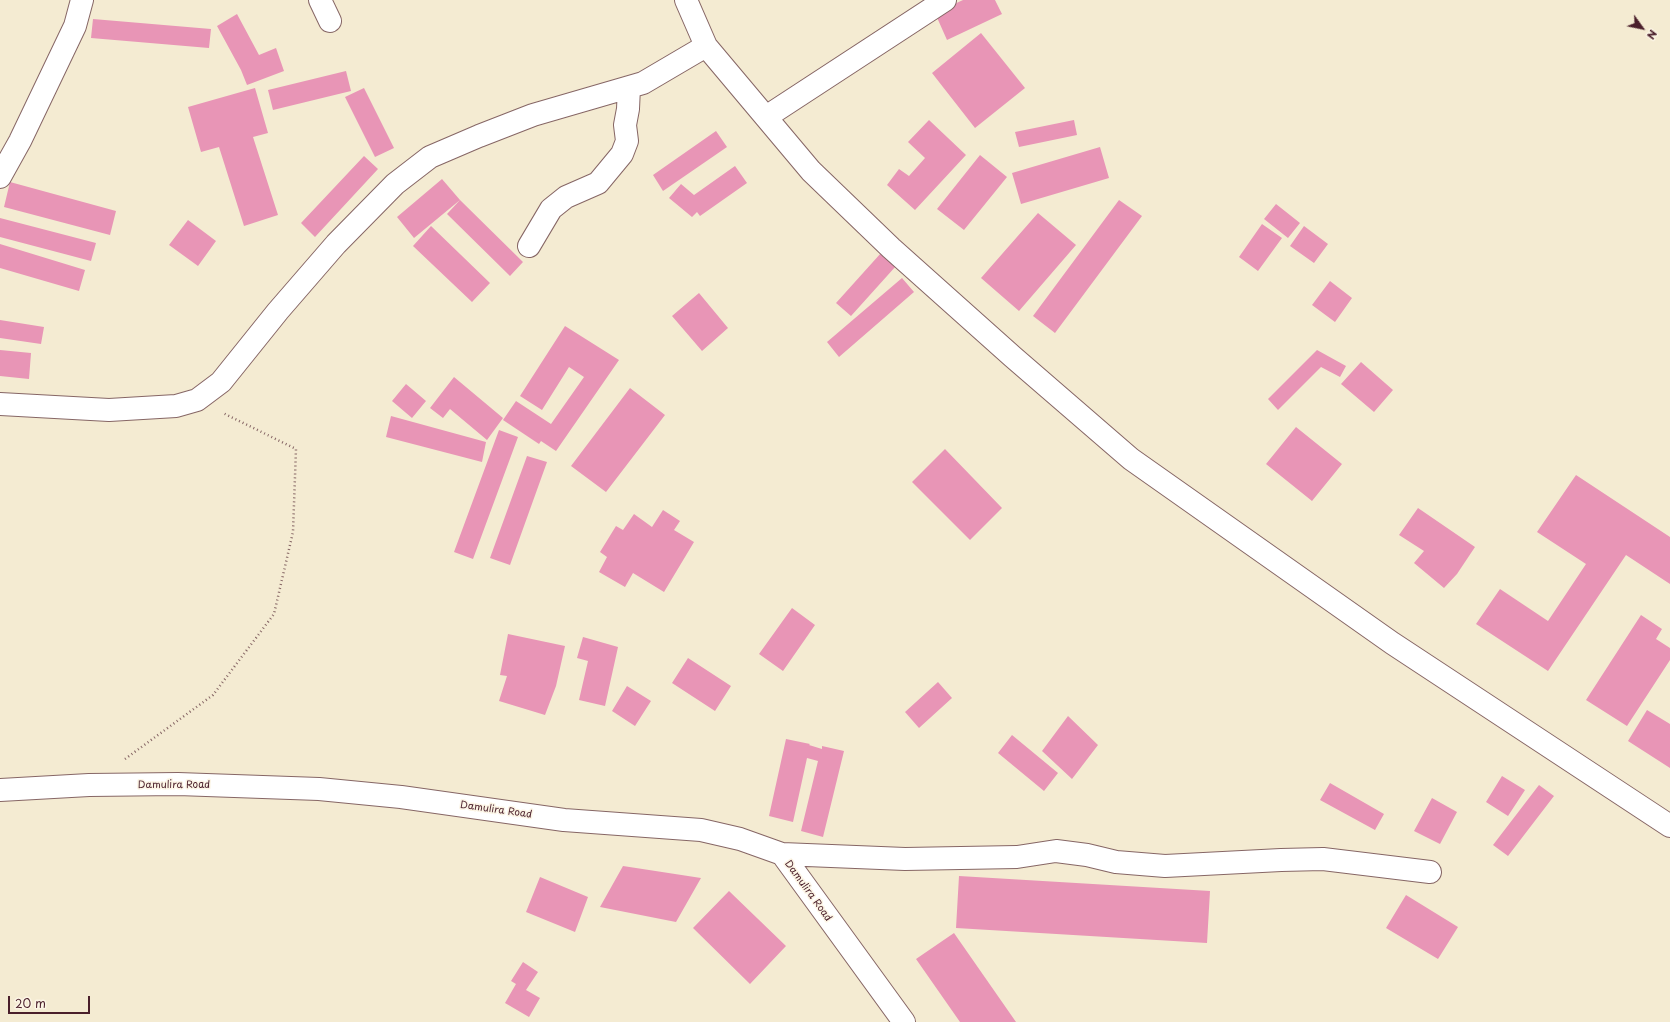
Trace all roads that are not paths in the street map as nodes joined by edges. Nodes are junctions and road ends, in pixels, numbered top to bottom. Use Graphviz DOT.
graph roads {
  1 [pos="82,0"];
  2 [pos="320,0"];
  3 [pos="686,0"];
  4 [pos="945,0"];
  5 [pos="330,21"];
  6 [pos="706,46"];
  7 [pos="630,87"];
  8 [pos="766,117"];
  9 [pos="0,177"];
  10 [pos="529,246"];
  11 [pos="0,404"];
  12 [pos="0,790"];
  13 [pos="1670,826"];
  14 [pos="782,854"];
  15 [pos="1430,872"];
  16 [pos="904,1022"];
  1 -- 9 [label="street"];
  2 -- 5 [label="street"];
  3 -- 6 [label="street"];
  4 -- 8 [label="street"];
  6 -- 7 [label="street"];
  6 -- 8 [label="street"];
  7 -- 10 [label="street"];
  7 -- 11 [label="street"];
  8 -- 13 [label="street"];
  12 -- 14 [label="street, Damulira Road"];
  14 -- 15 [label="street"];
  14 -- 16 [label="street, Damulira Road"];
}
